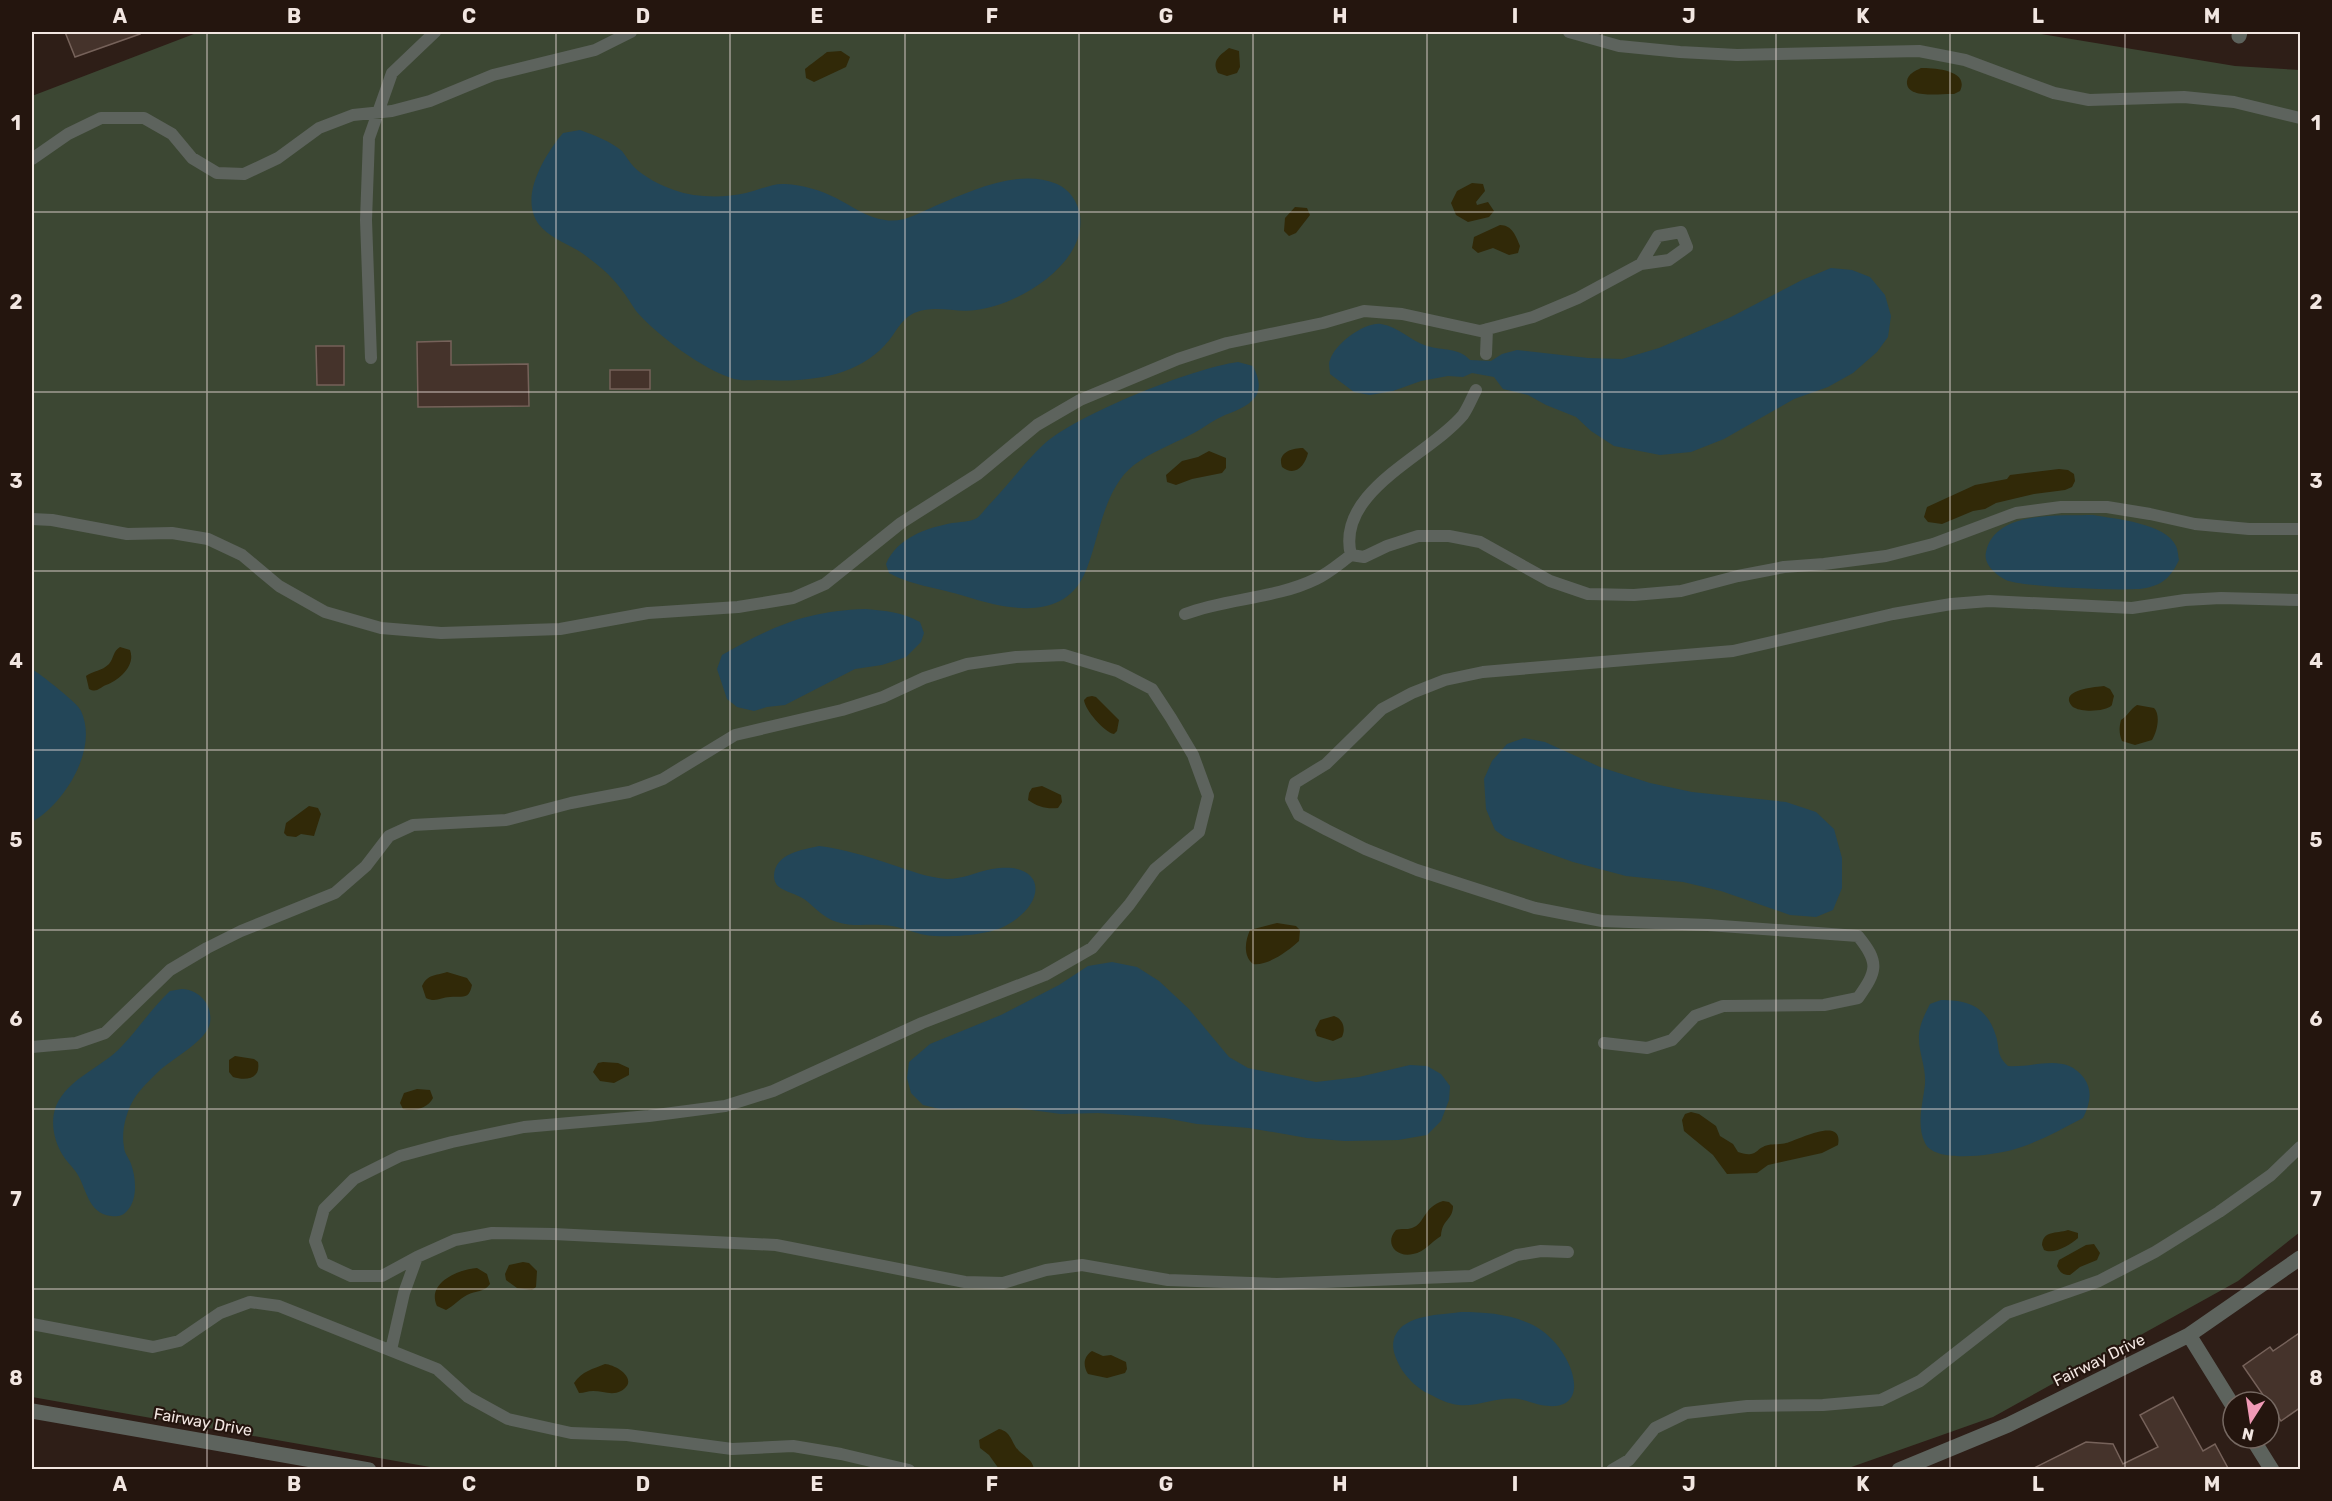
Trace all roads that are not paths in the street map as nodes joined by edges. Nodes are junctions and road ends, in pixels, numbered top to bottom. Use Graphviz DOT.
graph roads {
  1 [pos="435,32"];
  2 [pos="631,32"];
  3 [pos="1569,32"];
  4 [pos="376,111"];
  5 [pos="2301,118"];
  6 [pos="32,159"];
  7 [pos="1641,264"];
  8 [pos="1487,329"];
  9 [pos="1486,354"];
  10 [pos="371,358"];
  11 [pos="1476,390"];
  12 [pos="32,519"];
  13 [pos="2301,529"];
  14 [pos="1351,555"];
  15 [pos="2301,600"];
  16 [pos="1185,614"];
  17 [pos="1604,1042"];
  18 [pos="32,1047"];
  19 [pos="2301,1146"];
  20 [pos="1568,1252"];
  21 [pos="417,1257"];
  22 [pos="2301,1258"];
  23 [pos="32,1324"];
  24 [pos="2189,1335"];
  25 [pos="391,1350"];
  26 [pos="2223,1390"];
  27 [pos="32,1411"];
  28 [pos="2260,1450"];
  29 [pos="369,1470"];
  30 [pos="909,1470"];
  31 [pos="1612,1470"];
  32 [pos="1899,1470"];
  33 [pos="2272,1470"];
  1 -- 4 [label="lane"];
  2 -- 4 [label="lane"];
  3 -- 5 [label="lane"];
  4 -- 6 [label="lane"];
  4 -- 10 [label="lane"];
  7 -- 8 [label="lane"];
  8 -- 9 [label="lane"];
  8 -- 12 [label="lane"];
  11 -- 14 [label="lane"];
  13 -- 14 [label="lane"];
  14 -- 16 [label="lane"];
  15 -- 17 [label="lane"];
  18 -- 21 [label="lane"];
  19 -- 31 [label="lane"];
  20 -- 21 [label="lane"];
  21 -- 25 [label="lane"];
  22 -- 24 [label="street, Fairway Drive"];
  23 -- 25 [label="lane"];
  24 -- 26 [label="street"];
  24 -- 32 [label="street, Fairway Drive"];
  25 -- 30 [label="lane"];
  27 -- 29 [label="street, Fairway Drive"];
  28 -- 33 [label="street"];
}
